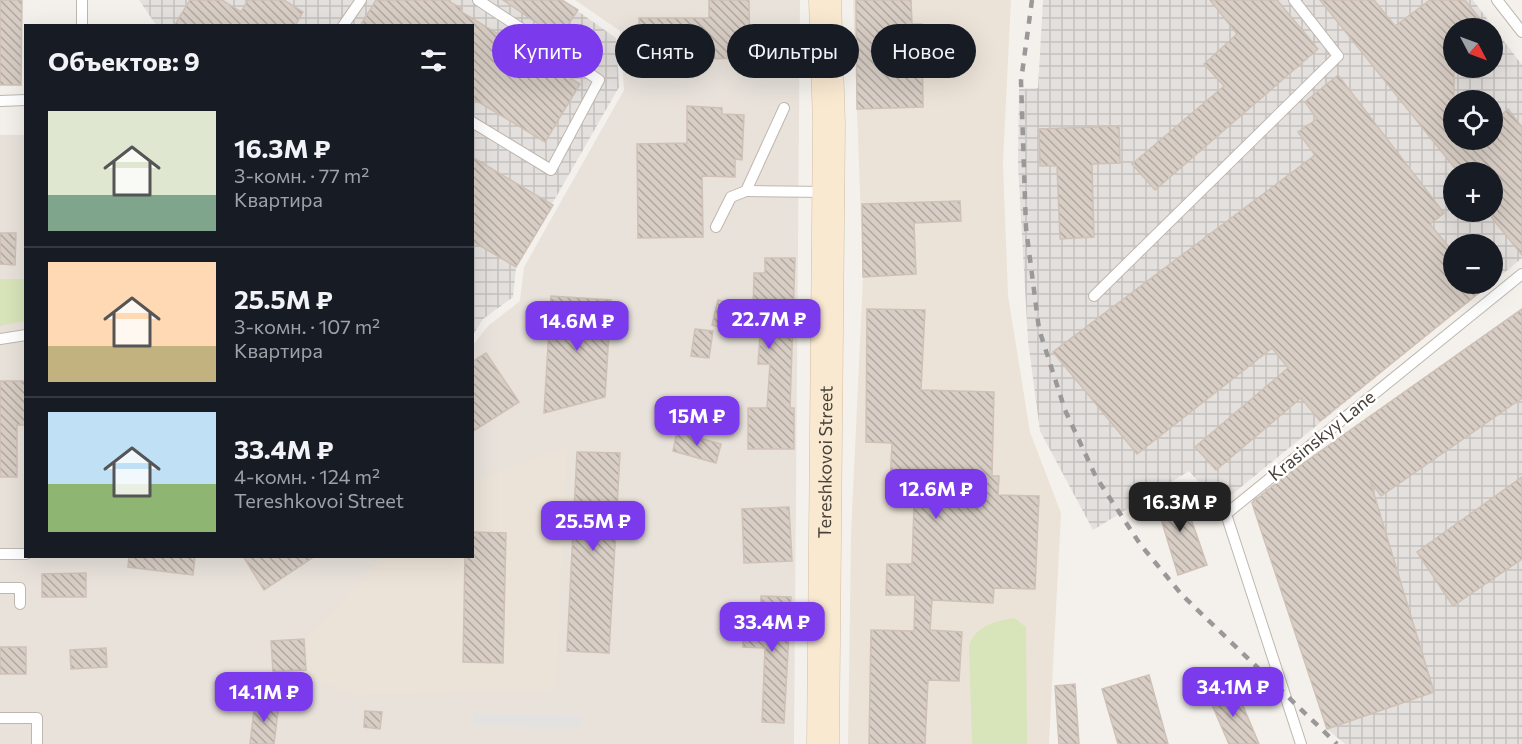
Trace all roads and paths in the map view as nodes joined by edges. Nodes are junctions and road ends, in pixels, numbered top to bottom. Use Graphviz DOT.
graph roads {
  1 [pos="82,0"];
  2 [pos="347,0"];
  3 [pos="478,0"];
  4 [pos="825,0"];
  5 [pos="1294,0"];
  6 [pos="1497,0"];
  7 [pos="358,4"];
  8 [pos="82,24"];
  9 [pos="345,24"];
  10 [pos="1522,32"];
  11 [pos="0,100"];
  12 [pos="24,100"];
  13 [pos="784,108"];
  14 [pos="474,123"];
  15 [pos="746,191"];
  16 [pos="829,192"];
  17 [pos="716,227"];
  18 [pos="1522,274"];
  19 [pos="1095,296"];
  20 [pos="24,334"];
  21 [pos="0,339"];
  22 [pos="0,554"];
  23 [pos="24,554"];
  24 [pos="0,588"];
  25 [pos="20,604"];
  26 [pos="0,718"];
  27 [pos="37,744"];
  28 [pos="824,744"];
  29 [pos="1301,744"];
  1 -- 8 [label="lane"];
  2 -- 7 [label="lane"];
  3 -- 14 [label="lane"];
  4 -- 16 [label="street, Tereshkovoi Street"];
  5 -- 19 [label="lane"];
  6 -- 10 [label="lane"];
  7 -- 9 [label="lane"];
  11 -- 12 [label="lane"];
  13 -- 15 [label="lane"];
  15 -- 16 [label="lane"];
  15 -- 17 [label="lane"];
  16 -- 28 [label="street, Tereshkovoi Street"];
  18 -- 29 [label="lane, Krasinskyy Lane"];
  20 -- 21 [label="lane"];
  22 -- 23 [label="lane"];
  24 -- 25 [label="lane"];
  26 -- 27 [label="lane"];
}
